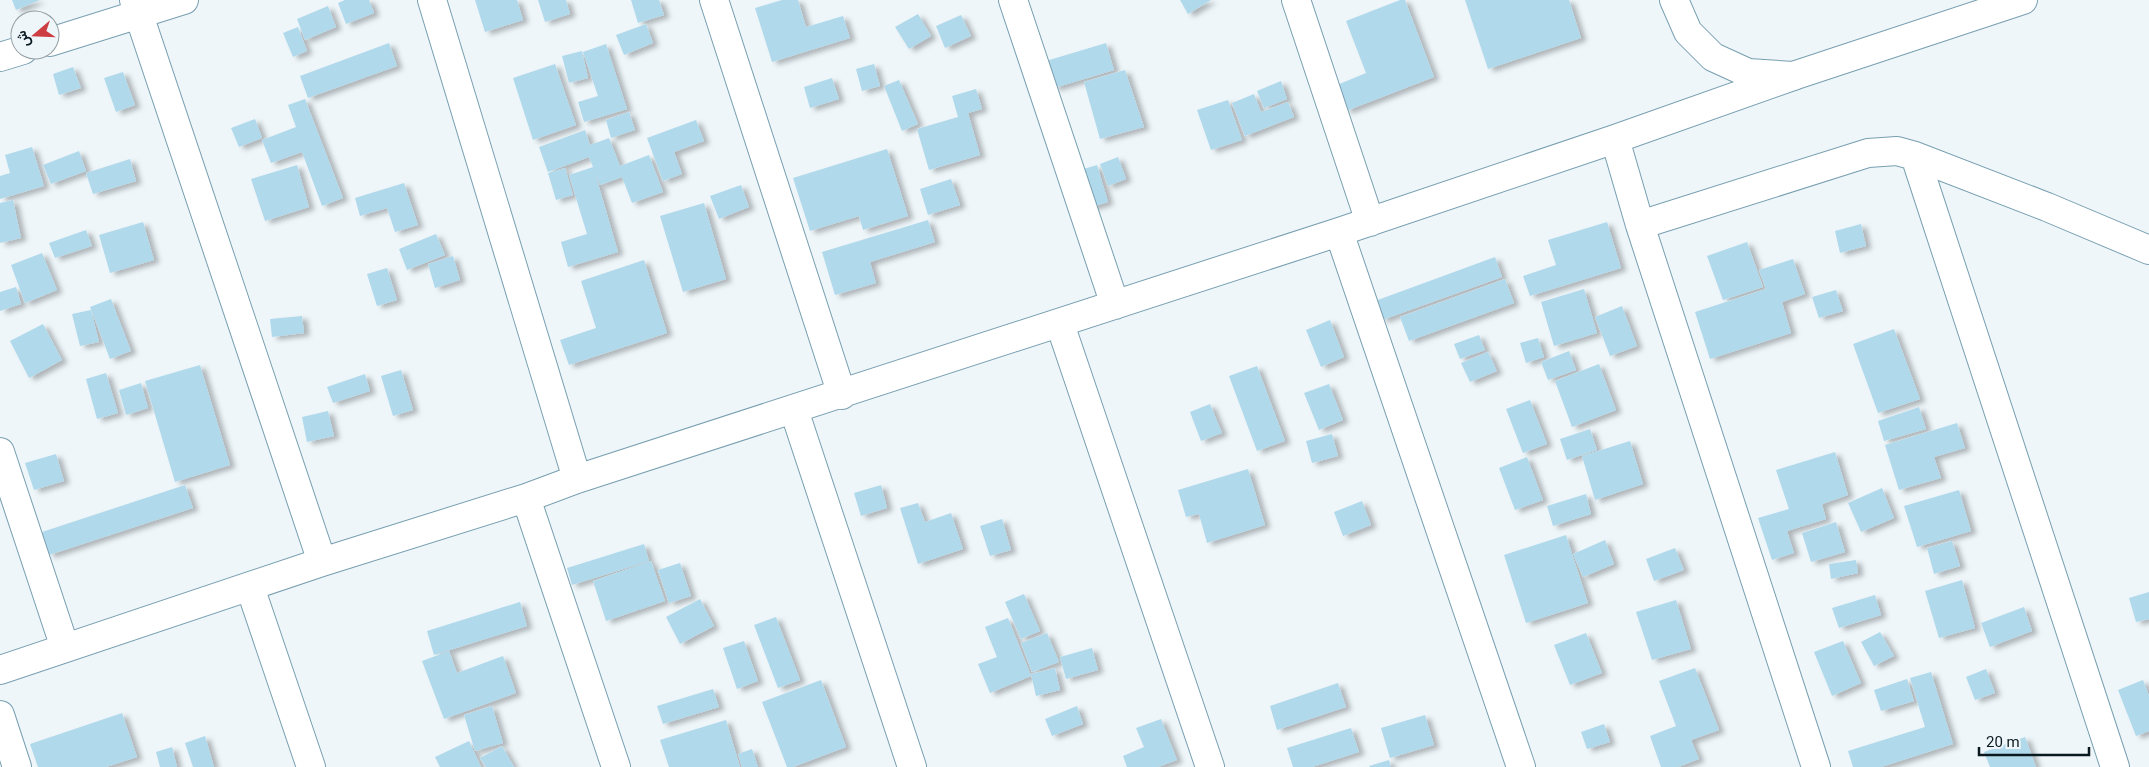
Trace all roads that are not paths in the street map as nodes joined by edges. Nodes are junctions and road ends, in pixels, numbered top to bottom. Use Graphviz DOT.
graph roads {
  1 [pos="184,0"];
  2 [pos="432,0"];
  3 [pos="714,0"];
  4 [pos="1013,0"];
  5 [pos="1296,0"];
  6 [pos="1674,0"];
  7 [pos="2023,0"];
  8 [pos="136,8"];
  9 [pos="60,38"];
  10 [pos="1794,76"];
  11 [pos="1615,139"];
  12 [pos="1915,156"];
  13 [pos="1370,222"];
  14 [pos="1640,225"];
  15 [pos="1339,232"];
  16 [pos="2149,250"];
  17 [pos="1115,305"];
  18 [pos="1060,324"];
  19 [pos="842,395"];
  20 [pos="794,410"];
  21 [pos="0,452"];
  22 [pos="577,479"];
  23 [pos="526,498"];
  24 [pos="322,562"];
  25 [pos="250,587"];
  26 [pos="65,648"];
  27 [pos="0,670"];
  28 [pos="0,715"];
  29 [pos="17,767"];
  30 [pos="311,767"];
  31 [pos="616,767"];
  32 [pos="912,767"];
  33 [pos="1210,767"];
  34 [pos="1521,767"];
  35 [pos="1816,767"];
  36 [pos="2115,767"];
  1 -- 8 [label="street"];
  2 -- 22 [label="street"];
  3 -- 19 [label="street"];
  4 -- 17 [label="street"];
  5 -- 13 [label="street"];
  6 -- 10 [label="street"];
  7 -- 10 [label="street"];
  8 -- 9 [label="street"];
  8 -- 24 [label="street"];
  10 -- 11 [label="street"];
  11 -- 13 [label="street"];
  11 -- 14 [label="street"];
  12 -- 14 [label="street"];
  12 -- 16 [label="street"];
  12 -- 36 [label="street"];
  13 -- 15 [label="street"];
  14 -- 35 [label="street"];
  15 -- 17 [label="street"];
  15 -- 34 [label="street"];
  17 -- 18 [label="street"];
  18 -- 19 [label="street"];
  18 -- 33 [label="street"];
  19 -- 20 [label="street"];
  20 -- 22 [label="street"];
  20 -- 32 [label="street"];
  21 -- 26 [label="street"];
  22 -- 23 [label="street"];
  23 -- 24 [label="street"];
  23 -- 31 [label="street"];
  24 -- 25 [label="street"];
  25 -- 26 [label="street"];
  25 -- 30 [label="street"];
  26 -- 27 [label="street"];
  28 -- 29 [label="street"];
}
